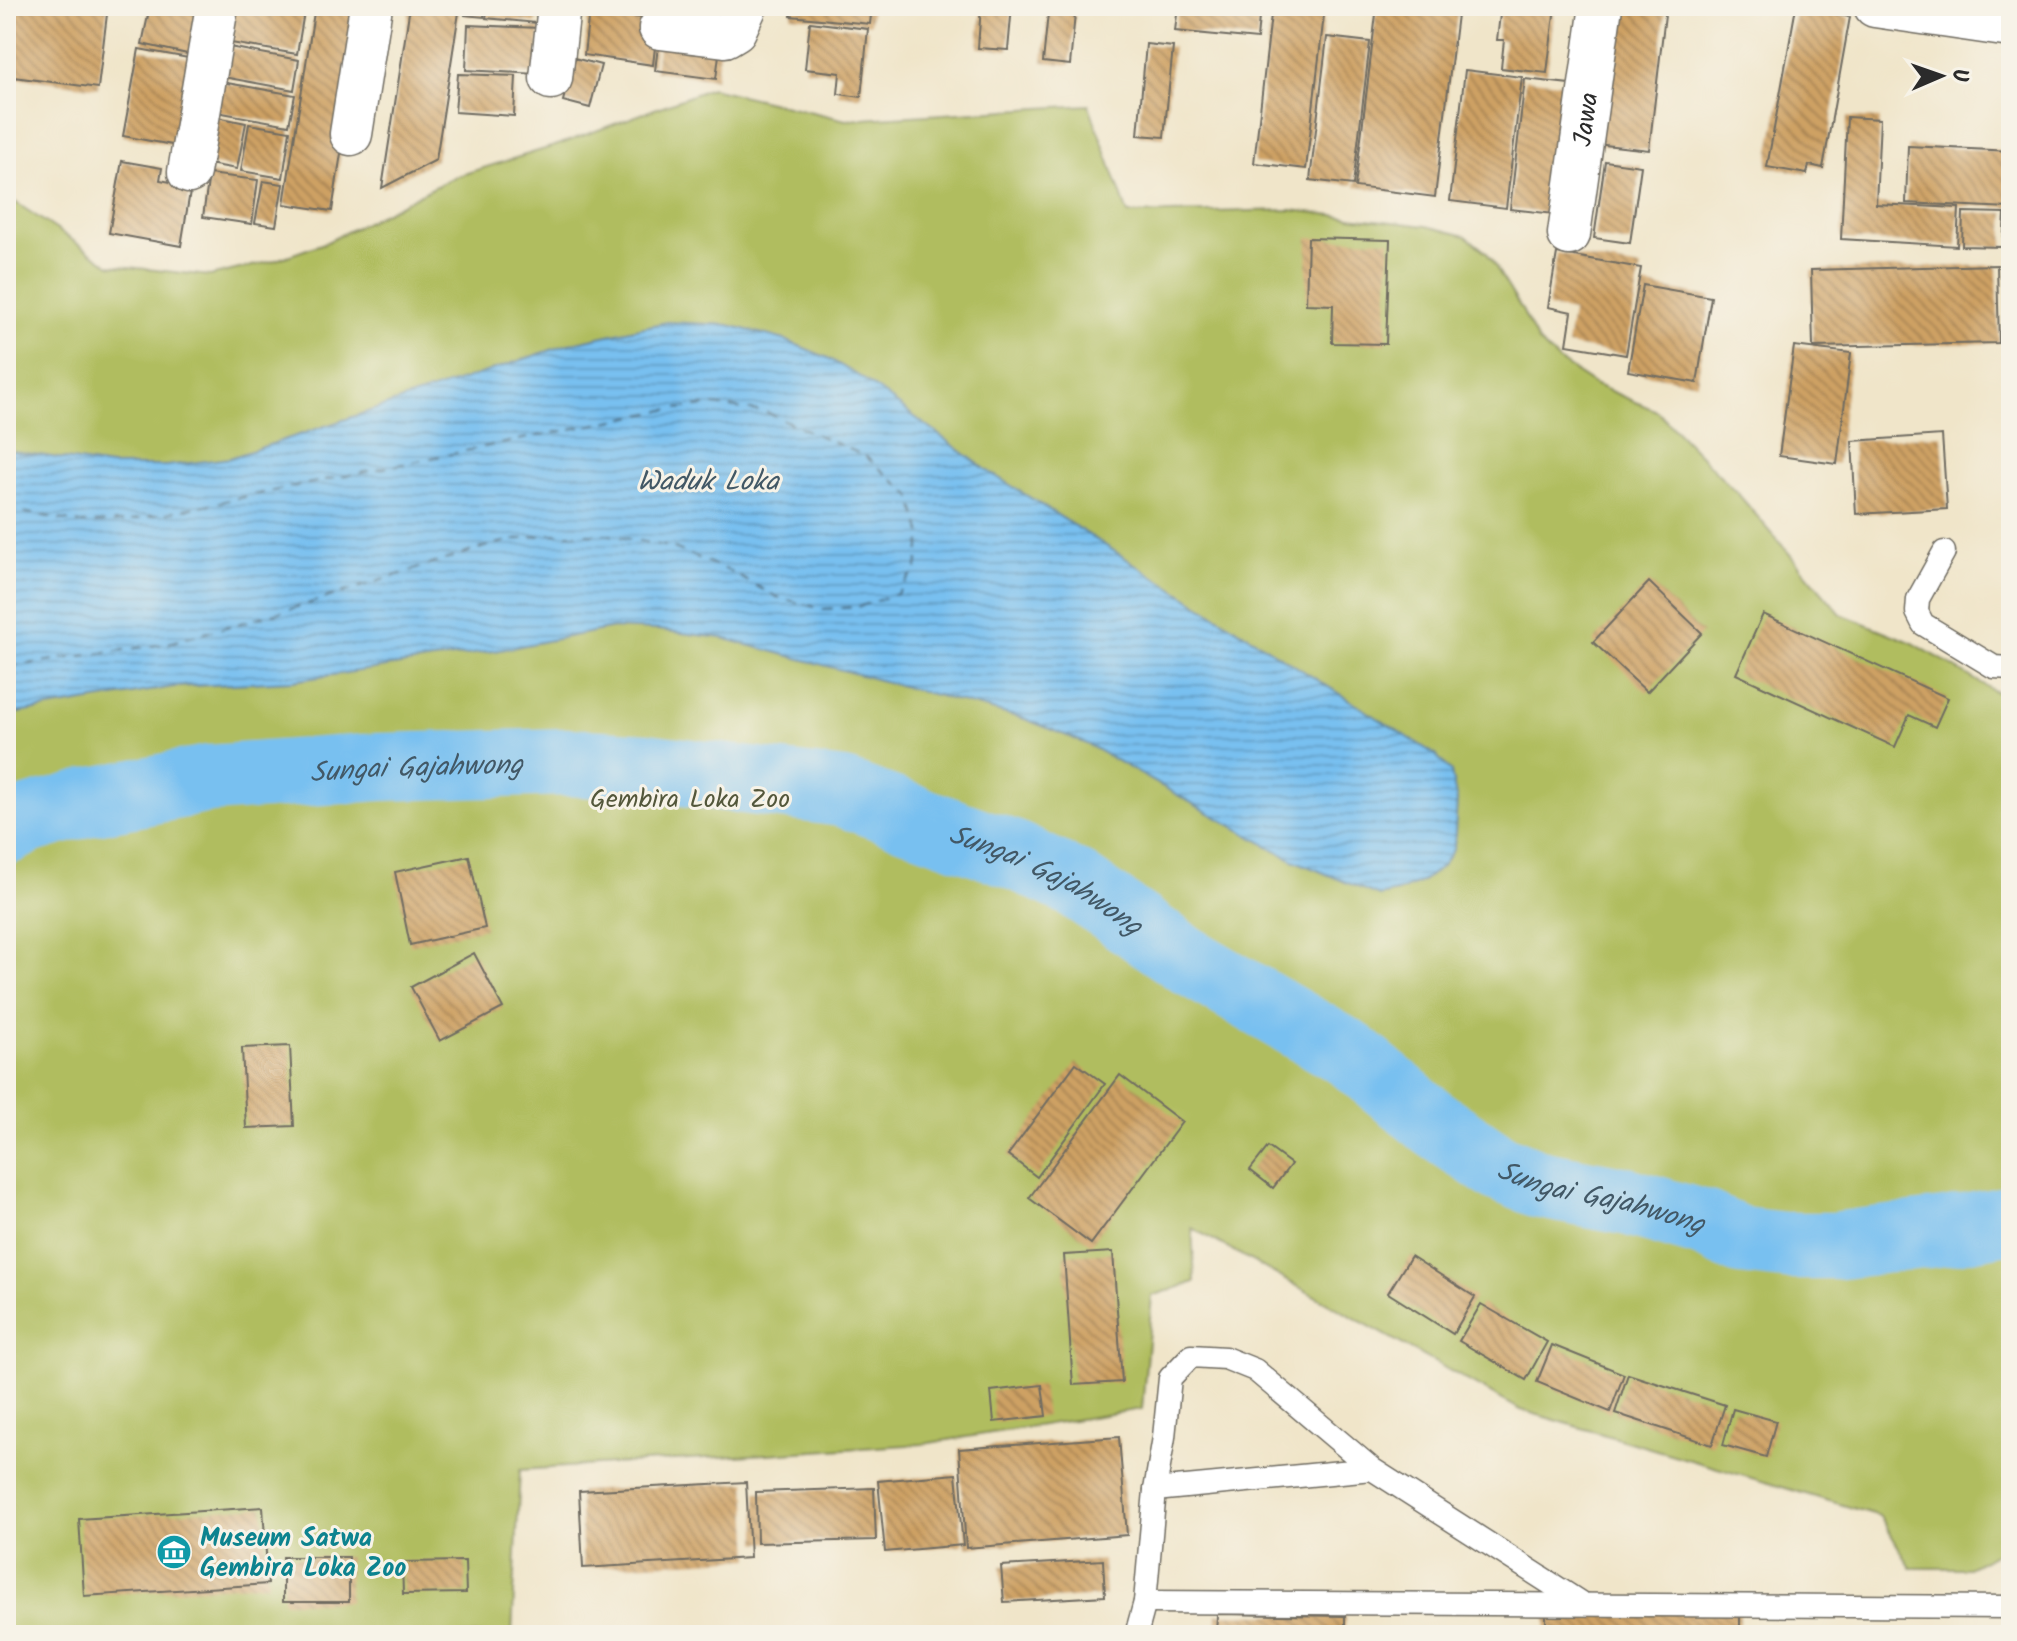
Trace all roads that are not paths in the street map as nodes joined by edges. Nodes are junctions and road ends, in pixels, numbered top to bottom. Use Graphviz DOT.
graph roads {
  1 [pos="217,6"];
  2 [pos="371,6"];
  3 [pos="559,6"];
  4 [pos="746,6"];
  5 [pos="1601,6"];
  6 [pos="1875,6"];
  7 [pos="2011,26"];
  8 [pos="660,28"];
  9 [pos="551,78"];
  10 [pos="351,134"];
  11 [pos="189,172"];
  12 [pos="1569,234"];
  13 [pos="1944,552"];
  14 [pos="2011,668"];
  15 [pos="1372,1469"];
  16 [pos="1155,1490"];
  17 [pos="1145,1602"];
  18 [pos="1582,1604"];
  19 [pos="2011,1607"];
  20 [pos="1136,1635"];
  1 -- 11 [label="street"];
  2 -- 10 [label="street"];
  3 -- 9 [label="street"];
  4 -- 8 [label="street"];
  5 -- 12 [label="street, Jawa"];
  6 -- 7 [label="street"];
  13 -- 14 [label="lane"];
  15 -- 16 [label="lane"];
  15 -- 16 [label="lane"];
  15 -- 18 [label="lane"];
  16 -- 17 [label="lane"];
  17 -- 18 [label="lane"];
  17 -- 20 [label="lane"];
  18 -- 19 [label="lane"];
}
